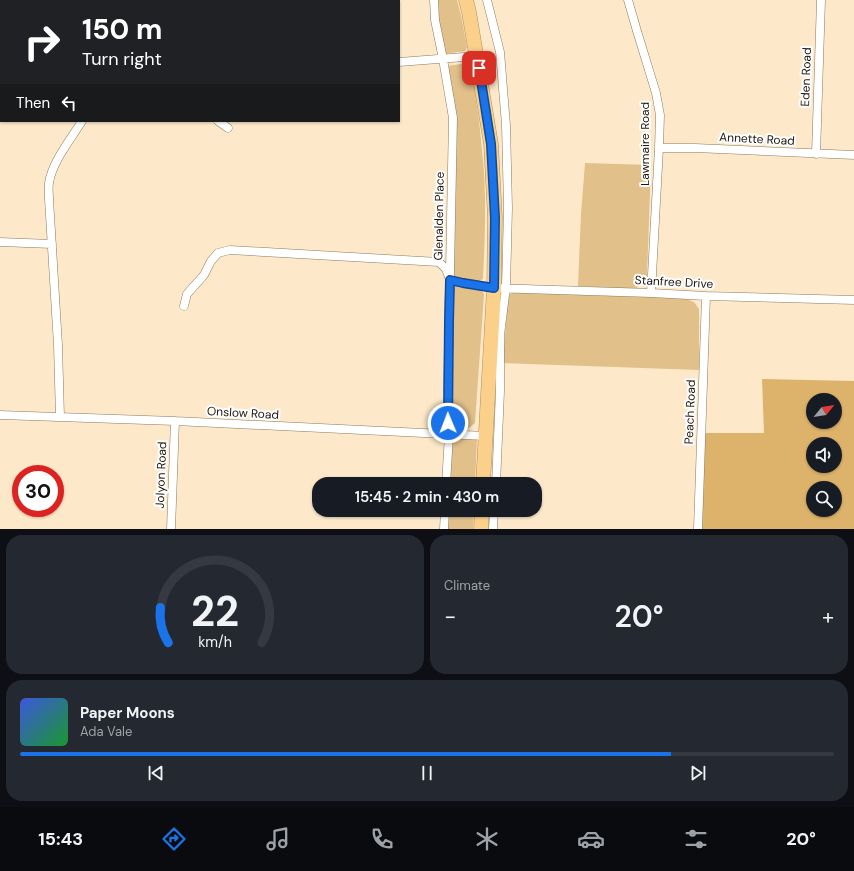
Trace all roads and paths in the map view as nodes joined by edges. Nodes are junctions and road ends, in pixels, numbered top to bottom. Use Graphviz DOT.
graph roads {
  1 [pos="434,0"];
  2 [pos="466,0"];
  3 [pos="487,0"];
  4 [pos="628,0"];
  5 [pos="821,0"];
  6 [pos="477,56"];
  7 [pos="443,59"];
  8 [pos="400,62"];
  9 [pos="81,122"];
  10 [pos="219,122"];
  11 [pos="228,128"];
  12 [pos="659,148"];
  13 [pos="816,154"];
  14 [pos="854,155"];
  15 [pos="0,242"];
  16 [pos="52,244"];
  17 [pos="450,280"];
  18 [pos="500,288"];
  19 [pos="652,293"];
  20 [pos="706,296"];
  21 [pos="854,300"];
  22 [pos="184,306"];
  23 [pos="0,415"];
  24 [pos="492,415"];
  25 [pos="60,417"];
  26 [pos="175,421"];
  27 [pos="449,435"];
  28 [pos="485,436"];
  29 [pos="446,477"];
  30 [pos="483,477"];
  31 [pos="496,477"];
  32 [pos="445,517"];
  33 [pos="482,517"];
  34 [pos="494,517"];
  35 [pos="171,529"];
  36 [pos="444,529"];
  37 [pos="481,529"];
  38 [pos="494,529"];
  39 [pos="698,529"];
  1 -- 7 [label="street, Glenalden Place"];
  2 -- 6 [label="highway"];
  3 -- 18 [label="street"];
  4 -- 12 [label="street, Lawmaire Road"];
  5 -- 13 [label="street, Eden Road"];
  6 -- 7 [label="street"];
  6 -- 18 [label="highway"];
  7 -- 8 [label="street"];
  7 -- 17 [label="street, Glenalden Place"];
  9 -- 16 [label="street"];
  10 -- 11 [label="street"];
  12 -- 13 [label="street, Annette Road"];
  12 -- 19 [label="street, Lawmaire Road"];
  13 -- 14 [label="street, Annette Road"];
  15 -- 16 [label="street"];
  16 -- 25 [label="street"];
  17 -- 18 [label="street, Stanfree Drive"];
  17 -- 22 [label="street"];
  17 -- 27 [label="street, Glenalden Place"];
  18 -- 19 [label="street, Stanfree Drive"];
  18 -- 24 [label="highway"];
  19 -- 20 [label="street, Stanfree Drive"];
  20 -- 21 [label="street, Stanfree Drive"];
  20 -- 39 [label="street, Peach Road"];
  23 -- 25 [label="street, Onslow Road"];
  24 -- 28 [label="highway"];
  24 -- 31 [label="street"];
  25 -- 26 [label="street, Onslow Road"];
  26 -- 27 [label="street, Onslow Road"];
  26 -- 35 [label="street, Jolyon Road"];
  27 -- 28 [label="street, Onslow Road"];
  27 -- 29 [label="street, Glenalden Place"];
  28 -- 30 [label="highway"];
  32 -- 36 [label="street"];
  33 -- 37 [label="highway"];
  34 -- 38 [label="street"];
}
